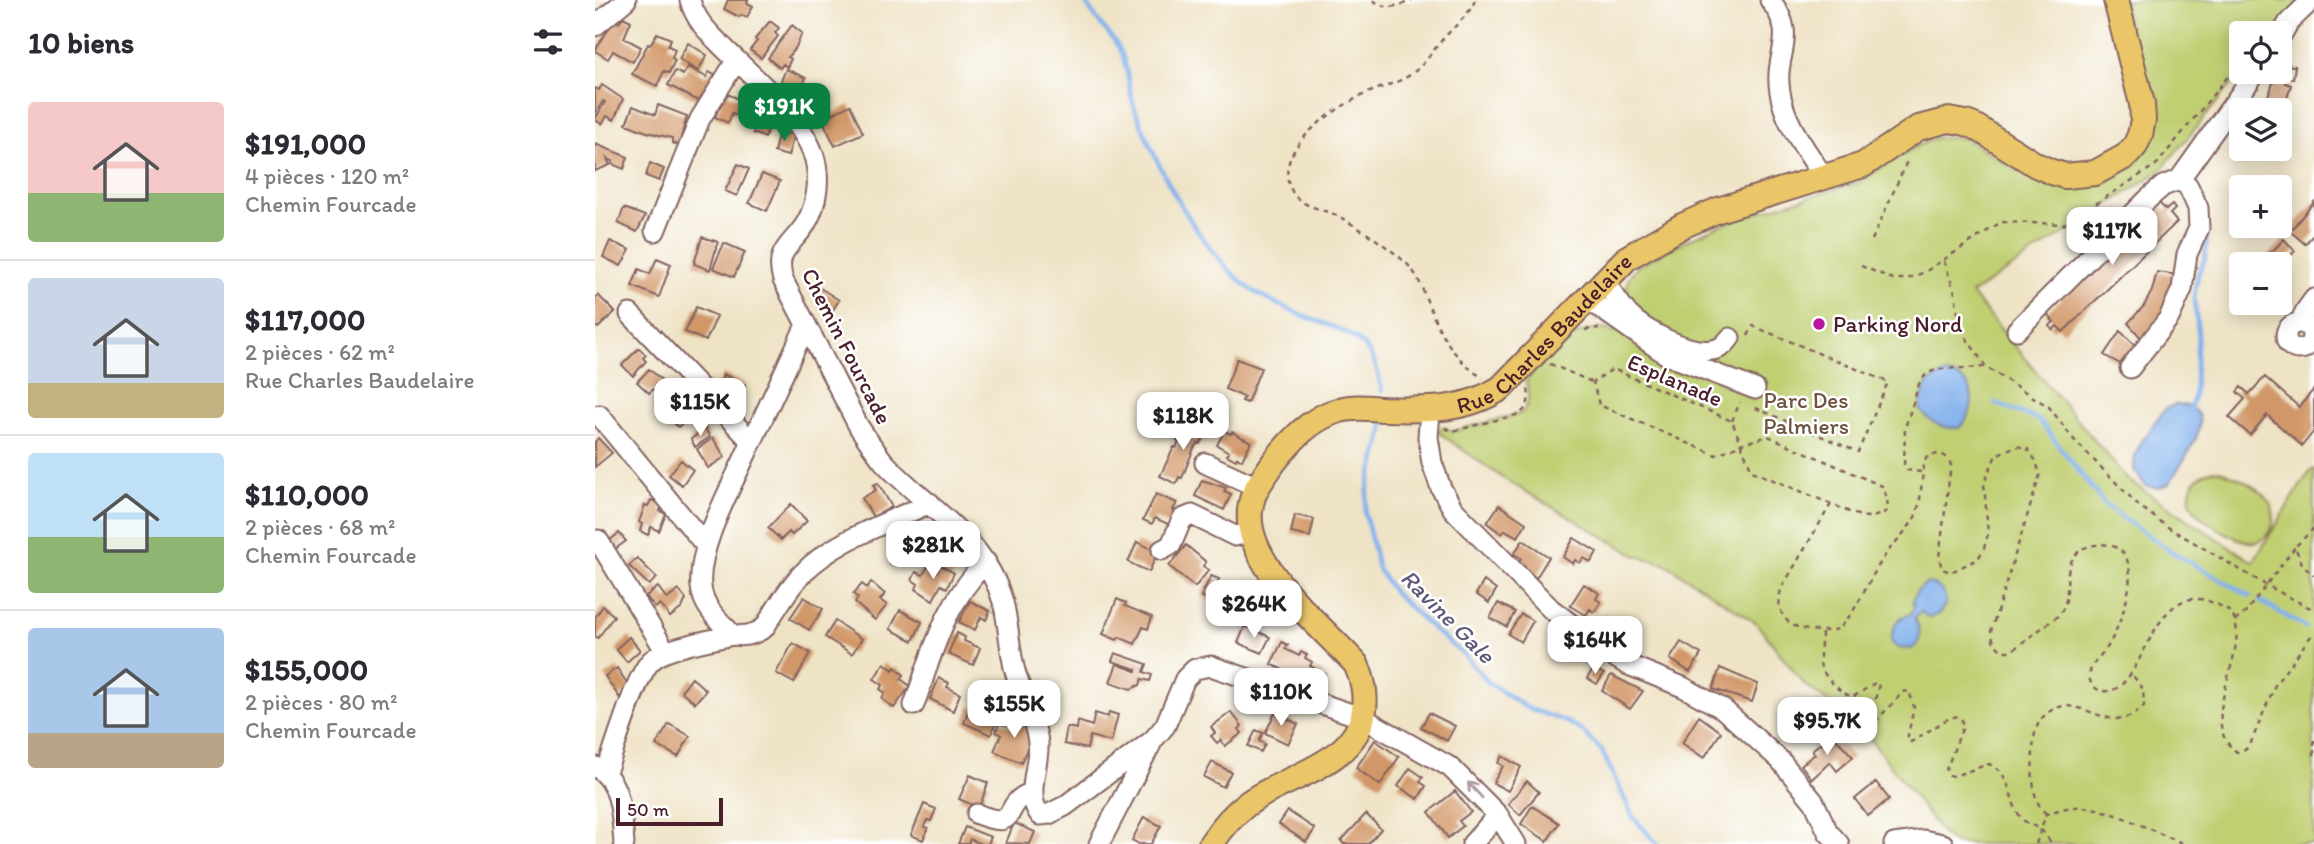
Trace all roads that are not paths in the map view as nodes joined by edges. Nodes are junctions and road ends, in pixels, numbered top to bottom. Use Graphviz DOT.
graph roads {
  1 [pos="626,0"];
  2 [pos="690,0"];
  3 [pos="1770,0"];
  4 [pos="2116,0"];
  5 [pos="2312,0"];
  6 [pos="2290,21"];
  7 [pos="595,26"];
  8 [pos="736,61"];
  9 [pos="2247,84"];
  10 [pos="1824,178"];
  11 [pos="2179,180"];
  12 [pos="655,231"];
  13 [pos="1597,291"];
  14 [pos="2314,299"];
  15 [pos="630,314"];
  16 [pos="2300,323"];
  17 [pos="806,326"];
  18 [pos="2017,330"];
  19 [pos="1730,338"];
  20 [pos="2130,368"];
  21 [pos="1751,388"];
  22 [pos="599,415"];
  23 [pos="1429,415"];
  24 [pos="752,442"];
  25 [pos="1205,463"];
  26 [pos="1257,487"];
  27 [pos="930,503"];
  28 [pos="1251,534"];
  29 [pos="598,540"];
  30 [pos="706,546"];
  31 [pos="1162,550"];
  32 [pos="986,562"];
  33 [pos="733,635"];
  34 [pos="666,652"];
  35 [pos="914,705"];
  36 [pos="1363,718"];
  37 [pos="1153,740"];
  38 [pos="601,769"];
  39 [pos="1033,792"];
  40 [pos="977,814"];
  41 [pos="1498,815"];
  42 [pos="624,844"];
  43 [pos="1099,844"];
  44 [pos="1211,844"];
  45 [pos="1472,844"];
  46 [pos="1516,844"];
  47 [pos="1839,844"];
  48 [pos="1894,844"];
  49 [pos="1943,844"];
  1 -- 7 [label="street"];
  2 -- 8 [label="street, Chemin Fourcade"];
  3 -- 10 [label="street"];
  4 -- 10 [label="main road, Rue Charles Baudelaire"];
  5 -- 6 [label="street"];
  8 -- 12 [label="street"];
  8 -- 17 [label="street, Chemin Fourcade"];
  9 -- 11 [label="street"];
  10 -- 13 [label="main road, Rue Charles Baudelaire"];
  11 -- 18 [label="street"];
  11 -- 20 [label="street"];
  13 -- 19 [label="street"];
  13 -- 21 [label="street"];
  13 -- 23 [label="main road, Rue Charles Baudelaire"];
  14 -- 16 [label="street"];
  15 -- 24 [label="street"];
  17 -- 24 [label="street"];
  17 -- 27 [label="street, Chemin Fourcade"];
  22 -- 30 [label="street"];
  23 -- 26 [label="main road, Rue Charles Baudelaire"];
  23 -- 47 [label="street"];
  24 -- 30 [label="street"];
  25 -- 26 [label="street"];
  26 -- 28 [label="main road, Rue Charles Baudelaire"];
  27 -- 32 [label="street, Chemin Fourcade"];
  27 -- 33 [label="street"];
  28 -- 31 [label="street"];
  28 -- 36 [label="main road, Rue Charles Baudelaire"];
  29 -- 34 [label="street"];
  30 -- 33 [label="street"];
  32 -- 35 [label="street"];
  32 -- 39 [label="street, Chemin Fourcade"];
  33 -- 34 [label="street"];
  34 -- 38 [label="street"];
  36 -- 37 [label="street"];
  41 -- 36 [label="street, one-way"];
  36 -- 44 [label="main road"];
  37 -- 39 [label="street"];
  37 -- 43 [label="street"];
  38 -- 42 [label="street"];
  39 -- 40 [label="street"];
  41 -- 45 [label="street"];
  41 -- 46 [label="street"];
  48 -- 49 [label="street"];
}
